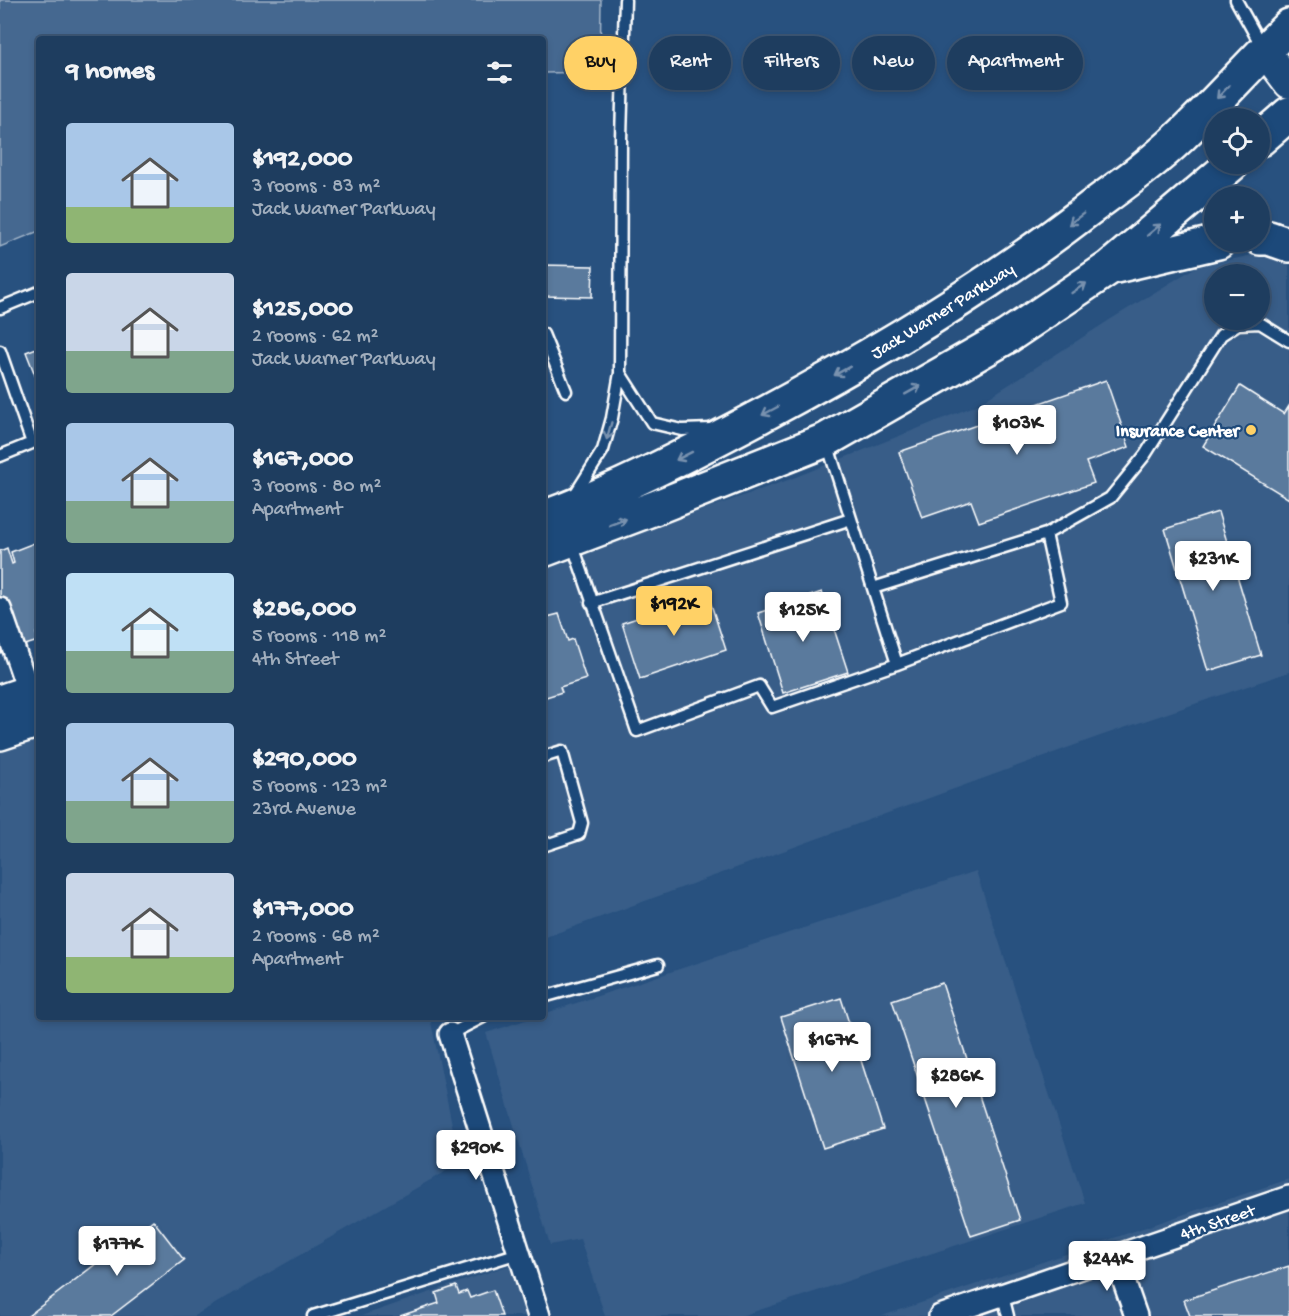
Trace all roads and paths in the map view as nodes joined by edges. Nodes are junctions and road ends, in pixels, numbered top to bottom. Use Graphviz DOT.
graph roads {
  1 [pos="625,0"];
  2 [pos="1236,0"];
  3 [pos="1289,26"];
  4 [pos="1264,50"];
  5 [pos="1289,83"];
  6 [pos="1289,114"];
  7 [pos="1270,130"];
  8 [pos="1220,174"];
  9 [pos="1270,238"];
  10 [pos="1204,245"];
  11 [pos="1289,245"];
  12 [pos="1109,267"];
  13 [pos="36,293"];
  14 [pos="0,308"];
  15 [pos="546,341"];
  16 [pos="1289,341"];
  17 [pos="0,351"];
  18 [pos="620,373"];
  19 [pos="566,391"];
  20 [pos="735,429"];
  21 [pos="826,440"];
  22 [pos="35,441"];
  23 [pos="0,456"];
  24 [pos="851,519"];
  25 [pos="555,529"];
  26 [pos="1046,534"];
  27 [pos="873,588"];
  28 [pos="591,603"];
  29 [pos="0,609"];
  30 [pos="897,664"];
  31 [pos="27,701"];
  32 [pos="0,733"];
  33 [pos="546,756"];
  34 [pos="546,845"];
  35 [pos="658,965"];
  36 [pos="546,997"];
  37 [pos="477,1020"];
  38 [pos="450,1034"];
  39 [pos="1289,1197"];
  40 [pos="519,1252"];
  41 [pos="1115,1256"];
  42 [pos="1005,1306"];
  43 [pos="313,1316"];
  44 [pos="539,1316"];
  45 [pos="940,1316"];
  46 [pos="1136,1316"];
  1 -- 18 [label="lane"];
  2 -- 4 [label="lane"];
  3 -- 4 [label="main road, Jack Warner Parkway"];
  4 -- 5 [label="main road"];
  4 -- 20 [label="main road, Jack Warner Parkway, one-way"];
  6 -- 7 [label="main road"];
  12 -- 8 [label="main road, one-way"];
  9 -- 11 [label="main road"];
  10 -- 12 [label="main road"];
  21 -- 12 [label="main road, one-way"];
  13 -- 14 [label="lane"];
  15 -- 19 [label="lane"];
  16 -- 26 [label="lane"];
  17 -- 22 [label="lane"];
  18 -- 20 [label="lane"];
  18 -- 25 [label="lane, one-way"];
  20 -- 25 [label="main road, Jack Warner Parkway, one-way"];
  21 -- 24 [label="lane"];
  25 -- 21 [label="main road, one-way"];
  22 -- 23 [label="lane"];
  24 -- 27 [label="lane"];
  24 -- 28 [label="lane"];
  25 -- 28 [label="lane"];
  26 -- 27 [label="lane"];
  26 -- 30 [label="lane"];
  27 -- 30 [label="lane"];
  28 -- 30 [label="lane"];
  29 -- 31 [label="street"];
  31 -- 32 [label="main road"];
  33 -- 34 [label="lane"];
  35 -- 36 [label="lane"];
  37 -- 38 [label="lane"];
  38 -- 40 [label="street"];
  39 -- 41 [label="street, 4th Street"];
  40 -- 43 [label="lane"];
  40 -- 44 [label="street"];
  41 -- 42 [label="street, 4th Street"];
  41 -- 46 [label="street"];
  42 -- 45 [label="street, 4th Street"];
}
